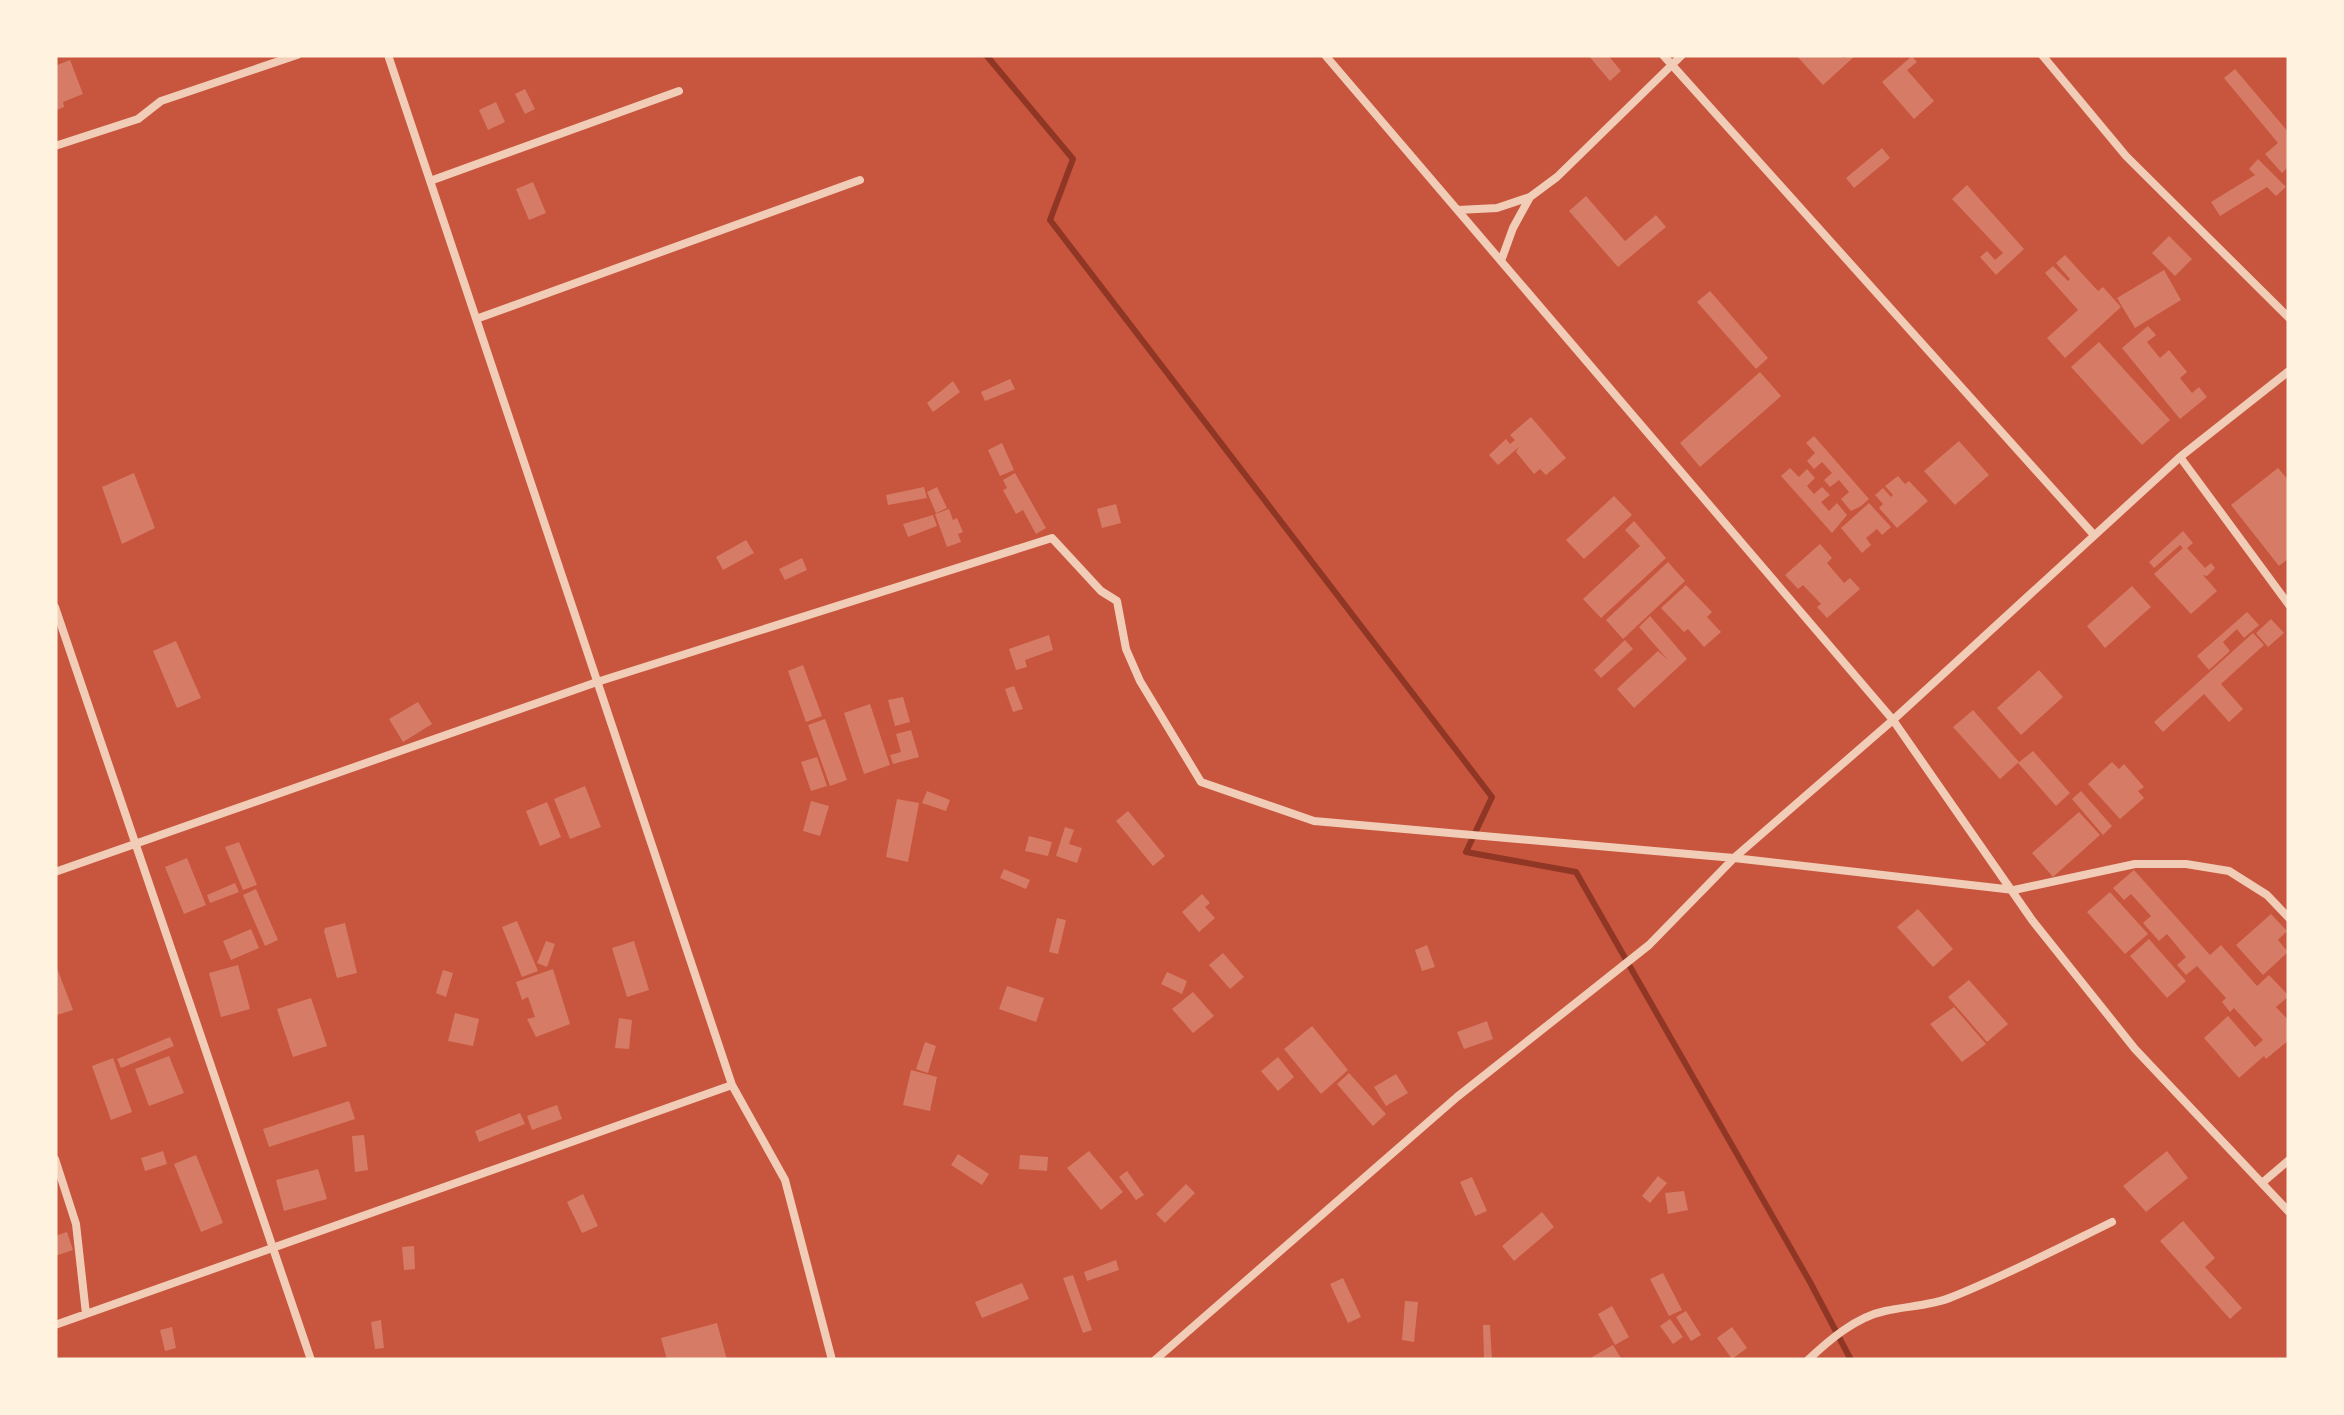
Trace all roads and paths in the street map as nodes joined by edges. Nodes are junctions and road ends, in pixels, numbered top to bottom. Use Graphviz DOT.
graph roads {
  1 [pos="297,55"];
  2 [pos="388,55"];
  3 [pos="1325,55"];
  4 [pos="1664,55"];
  5 [pos="1682,55"];
  6 [pos="2042,55"];
  7 [pos="1672,64"];
  8 [pos="680,92"];
  9 [pos="55,146"];
  10 [pos="860,180"];
  11 [pos="430,181"];
  12 [pos="1530,198"];
  13 [pos="1458,210"];
  14 [pos="1501,261"];
  15 [pos="2289,318"];
  16 [pos="476,319"];
  17 [pos="2289,370"];
  18 [pos="2180,457"];
  19 [pos="2094,535"];
  20 [pos="2289,605"];
  21 [pos="55,607"];
  22 [pos="597,682"];
  23 [pos="1894,720"];
  24 [pos="134,845"];
  25 [pos="1734,858"];
  26 [pos="55,872"];
  27 [pos="2014,890"];
  28 [pos="2289,918"];
  29 [pos="732,1085"];
  30 [pos="55,1160"];
  31 [pos="2289,1160"];
  32 [pos="2262,1183"];
  33 [pos="2289,1212"];
  34 [pos="2112,1222"];
  35 [pos="274,1247"];
  36 [pos="86,1314"];
  37 [pos="55,1325"];
  38 [pos="311,1360"];
  39 [pos="832,1360"];
  40 [pos="1155,1360"];
  41 [pos="1808,1360"];
  1 -- 9 [label="street"];
  2 -- 11 [label="street"];
  3 -- 13 [label="street"];
  4 -- 7 [label="street"];
  5 -- 7 [label="street"];
  6 -- 15 [label="street"];
  7 -- 12 [label="street"];
  7 -- 19 [label="street"];
  8 -- 11 [label="street"];
  10 -- 16 [label="street"];
  11 -- 16 [label="street"];
  12 -- 13 [label="street"];
  12 -- 14 [label="street"];
  13 -- 14 [label="street"];
  14 -- 23 [label="street"];
  16 -- 22 [label="street"];
  17 -- 18 [label="street"];
  18 -- 19 [label="street"];
  18 -- 20 [label="street"];
  19 -- 23 [label="street"];
  21 -- 24 [label="street"];
  22 -- 24 [label="street"];
  22 -- 25 [label="street"];
  22 -- 29 [label="street"];
  23 -- 25 [label="street"];
  23 -- 27 [label="street"];
  24 -- 26 [label="street"];
  24 -- 35 [label="street"];
  25 -- 27 [label="street"];
  25 -- 40 [label="street"];
  27 -- 28 [label="street"];
  27 -- 32 [label="street"];
  29 -- 35 [label="street"];
  29 -- 39 [label="street"];
  30 -- 36 [label="street"];
  31 -- 32 [label="street"];
  32 -- 33 [label="street"];
  34 -- 41 [label="street"];
  35 -- 36 [label="street"];
  35 -- 38 [label="street"];
  36 -- 37 [label="street"];
}
